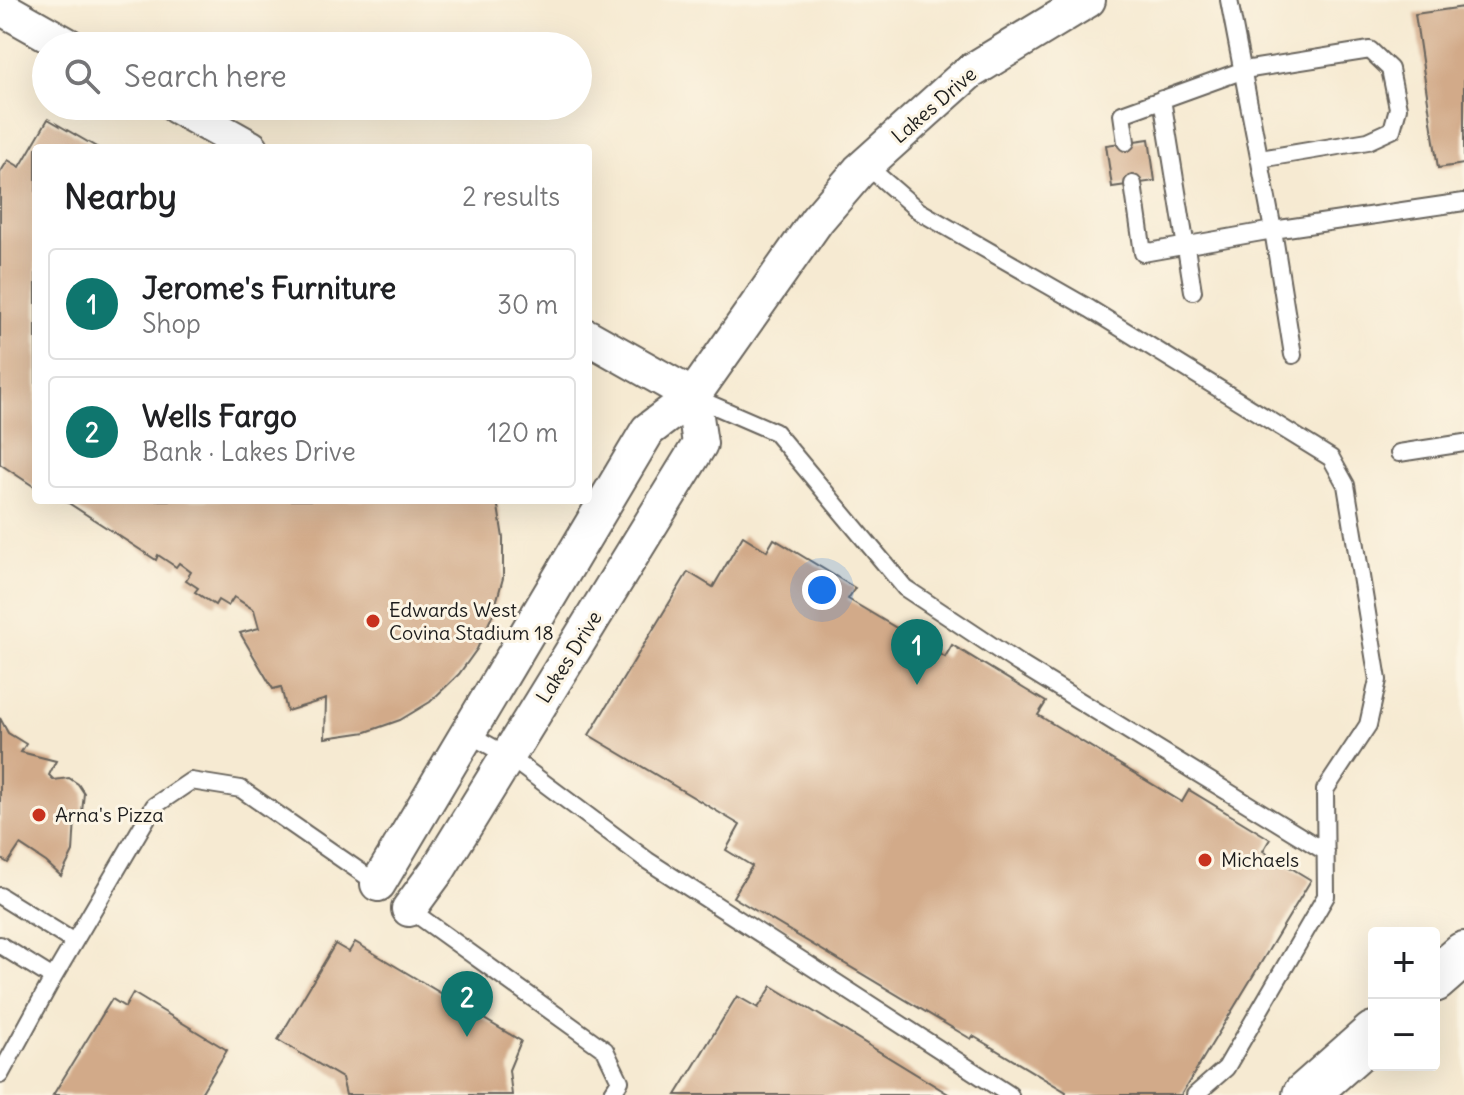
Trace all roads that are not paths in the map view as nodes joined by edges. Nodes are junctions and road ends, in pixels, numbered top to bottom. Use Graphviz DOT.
graph roads {
  1 [pos="1088,0"];
  2 [pos="1229,0"];
  3 [pos="0,7"];
  4 [pos="44,32"];
  5 [pos="1244,70"];
  6 [pos="1162,99"];
  7 [pos="201,120"];
  8 [pos="1126,142"];
  9 [pos="244,144"];
  10 [pos="1260,159"];
  11 [pos="866,165"];
  12 [pos="1133,184"];
  13 [pos="1464,202"];
  14 [pos="1273,230"];
  15 [pos="1187,246"];
  16 [pos="1193,291"];
  17 [pos="592,339"];
  18 [pos="1293,355"];
  19 [pos="693,396"];
  20 [pos="1464,443"];
  21 [pos="1399,453"];
  22 [pos="467,733"];
  23 [pos="508,756"];
  24 [pos="1326,852"];
  25 [pos="378,884"];
  26 [pos="0,896"];
  27 [pos="409,909"];
  28 [pos="74,942"];
  29 [pos="0,945"];
  30 [pos="1464,954"];
  31 [pos="1440,975"];
  32 [pos="53,978"];
  33 [pos="1368,1039"];
  34 [pos="0,1075"];
  35 [pos="611,1095"];
  36 [pos="1010,1095"];
  37 [pos="1195,1095"];
  38 [pos="1305,1095"];
  1 -- 11 [label="street, Lakes Drive"];
  2 -- 5 [label="lane"];
  3 -- 4 [label="street"];
  5 -- 6 [label="lane"];
  5 -- 10 [label="lane"];
  5 -- 10 [label="lane"];
  6 -- 8 [label="lane"];
  6 -- 15 [label="lane"];
  7 -- 9 [label="street"];
  10 -- 14 [label="lane"];
  11 -- 19 [label="street, Lakes Drive"];
  11 -- 24 [label="lane"];
  12 -- 15 [label="lane"];
  13 -- 14 [label="lane"];
  14 -- 15 [label="lane"];
  14 -- 18 [label="lane"];
  15 -- 16 [label="lane"];
  17 -- 19 [label="street"];
  19 -- 22 [label="street, Lakes Drive"];
  19 -- 23 [label="street, Lakes Drive"];
  19 -- 24 [label="lane"];
  20 -- 21 [label="lane"];
  22 -- 23 [label="lane"];
  22 -- 25 [label="street, Lakes Drive"];
  23 -- 27 [label="street, Lakes Drive"];
  23 -- 36 [label="lane"];
  24 -- 37 [label="lane"];
  25 -- 28 [label="lane"];
  26 -- 28 [label="lane"];
  27 -- 35 [label="lane"];
  28 -- 32 [label="lane"];
  29 -- 32 [label="lane"];
  30 -- 31 [label="highway"];
  32 -- 34 [label="lane"];
  33 -- 38 [label="highway"];
}
